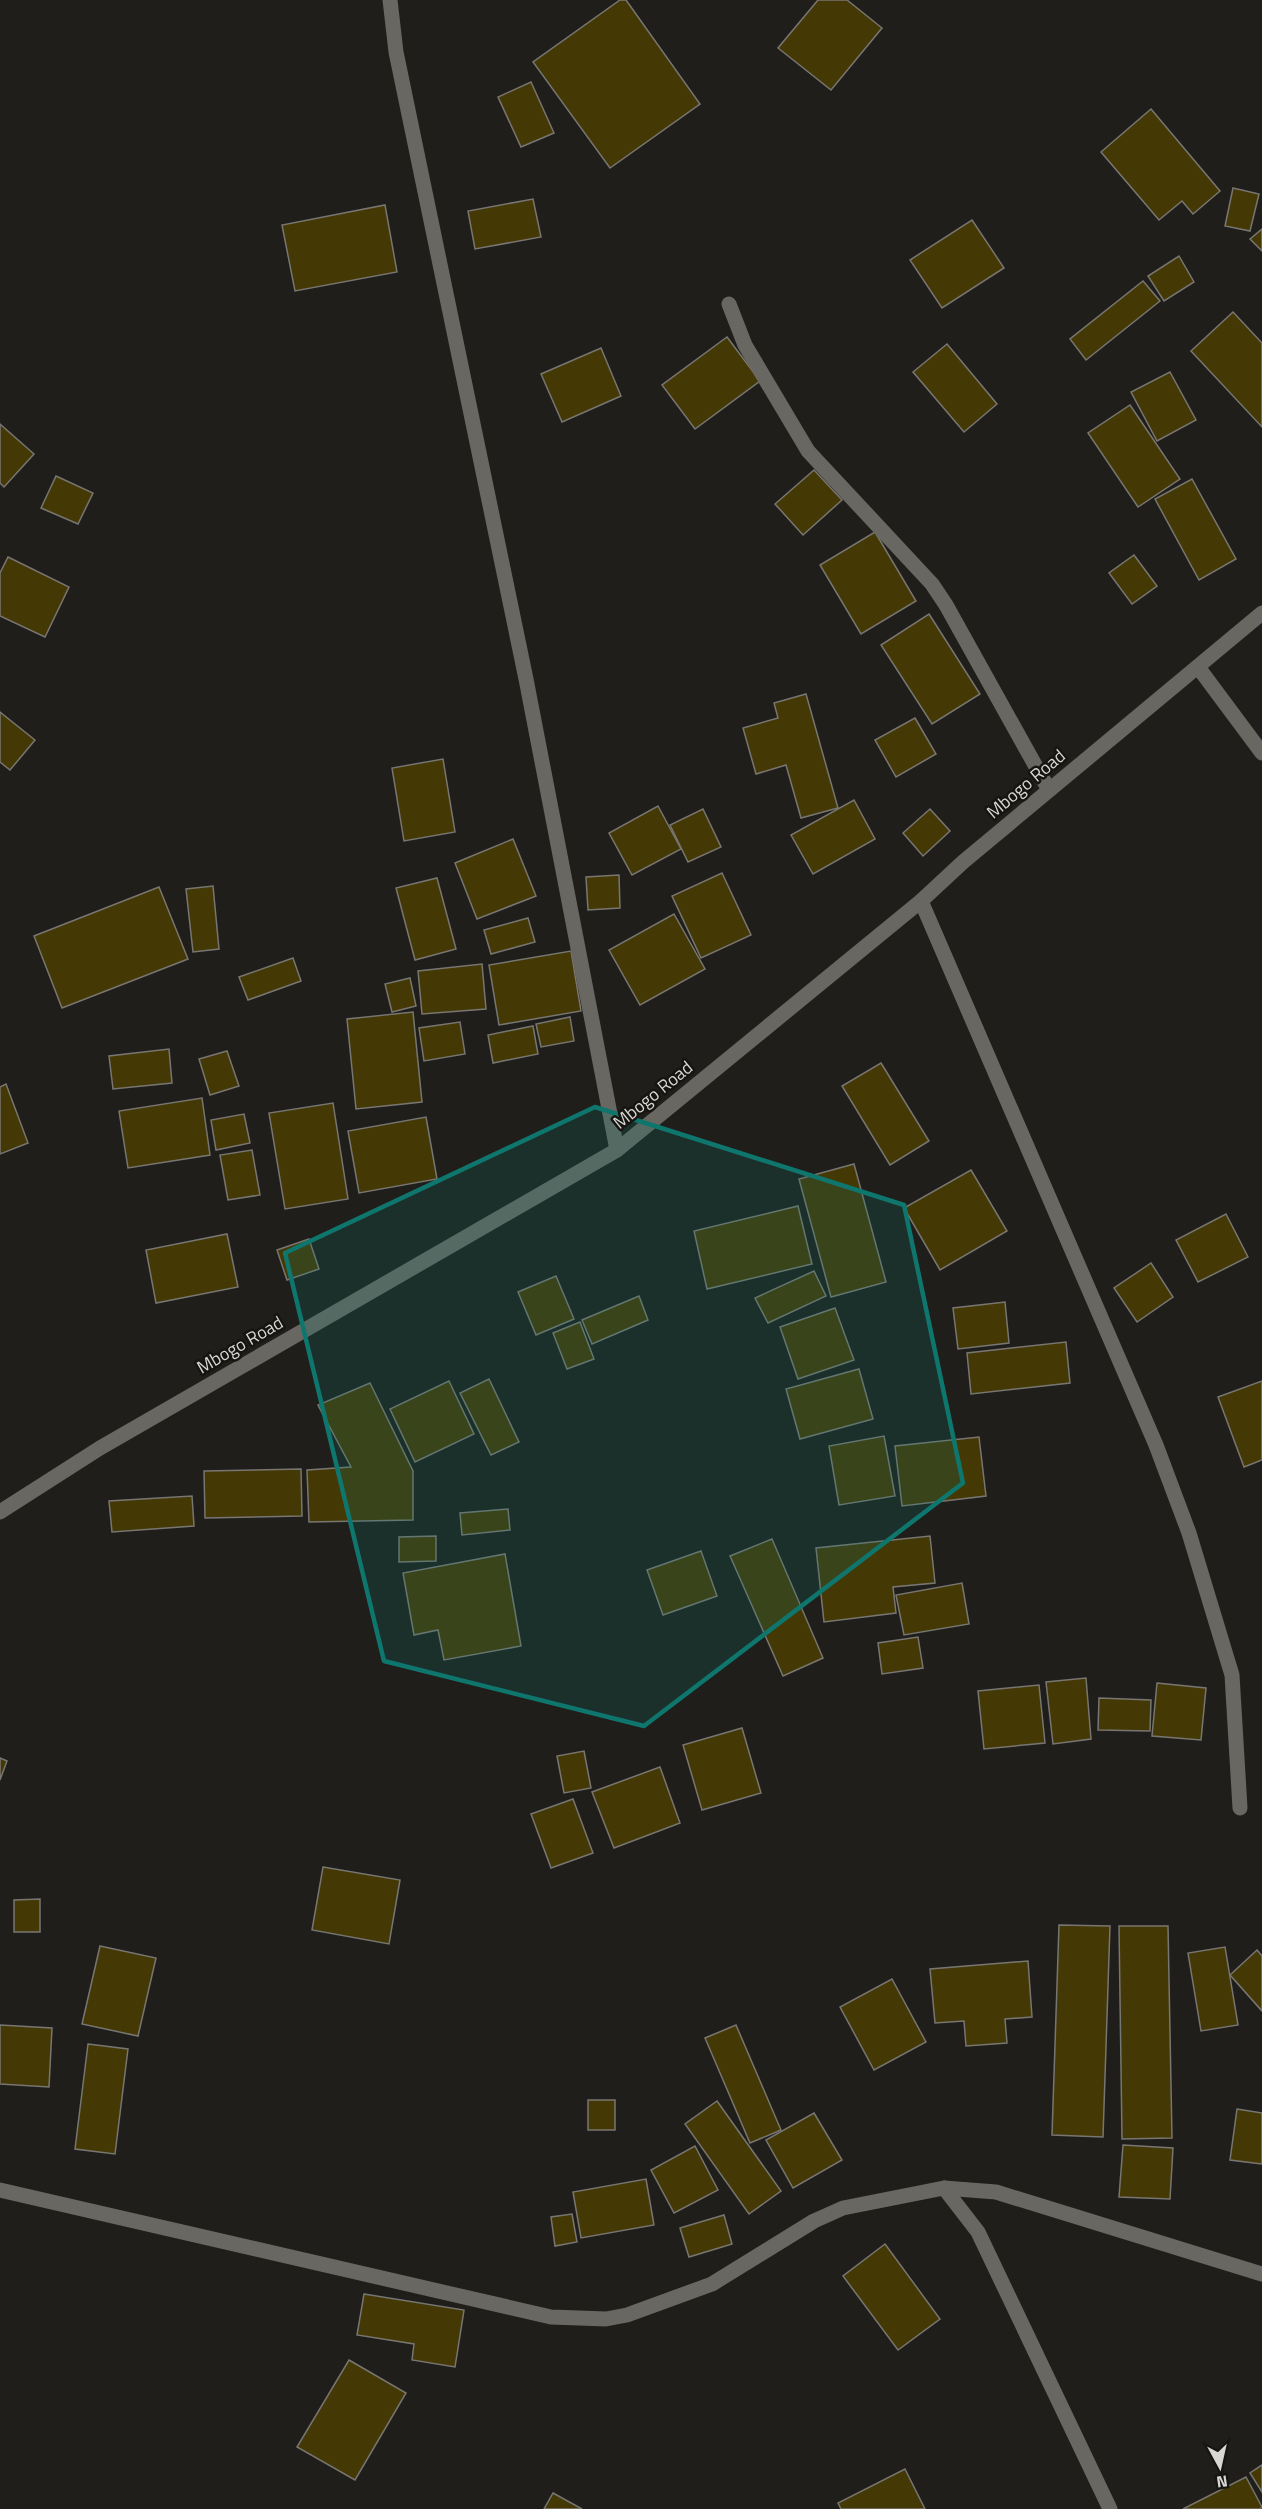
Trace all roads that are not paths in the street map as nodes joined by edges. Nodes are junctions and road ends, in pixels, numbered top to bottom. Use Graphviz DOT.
graph roads {
  1 [pos="390,0"];
  2 [pos="729,304"];
  3 [pos="1262,613"];
  4 [pos="1198,667"];
  5 [pos="1262,753"];
  6 [pos="1049,790"];
  7 [pos="921,901"];
  8 [pos="617,1150"];
  9 [pos="0,1512"];
  10 [pos="1240,1808"];
  11 [pos="944,2188"];
  12 [pos="0,2190"];
  13 [pos="1262,2274"];
  14 [pos="1110,2509"];
  1 -- 8 [label="street"];
  2 -- 6 [label="street"];
  3 -- 4 [label="street, Mbogo Road"];
  4 -- 5 [label="street"];
  4 -- 6 [label="street, Mbogo Road"];
  6 -- 7 [label="street, Mbogo Road"];
  7 -- 8 [label="street, Mbogo Road"];
  7 -- 10 [label="street"];
  8 -- 9 [label="street, Mbogo Road"];
  11 -- 12 [label="street"];
  11 -- 13 [label="street"];
  11 -- 14 [label="street"];
}
